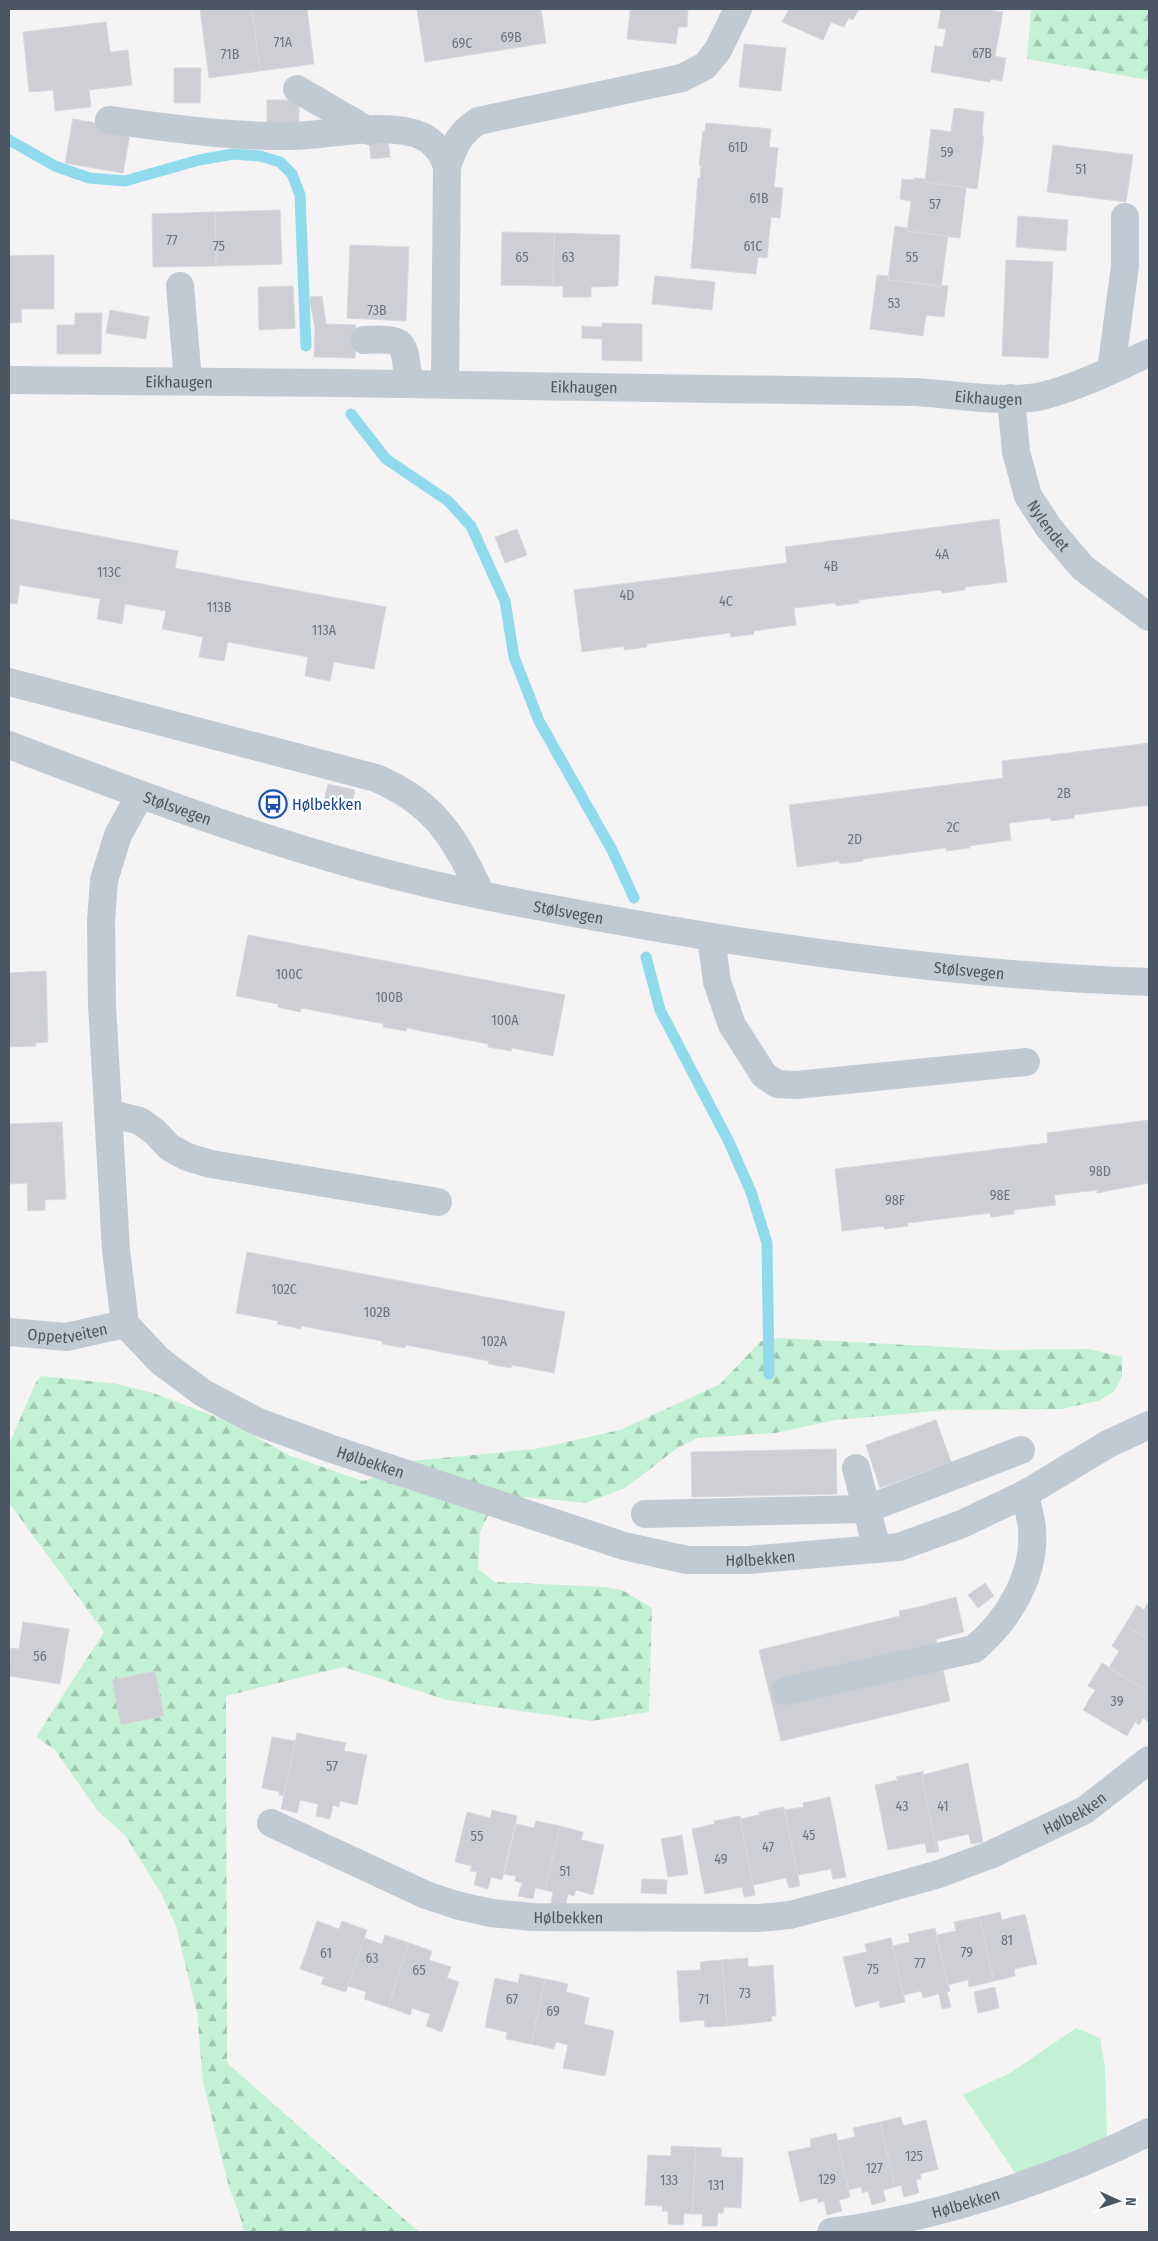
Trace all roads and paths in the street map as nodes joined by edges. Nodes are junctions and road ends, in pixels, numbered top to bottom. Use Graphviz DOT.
graph roads {
  1 [pos="738,9"];
  2 [pos="297,89"];
  3 [pos="109,120"];
  4 [pos="368,130"];
  5 [pos="447,166"];
  6 [pos="1125,217"];
  7 [pos="180,286"];
  8 [pos="364,340"];
  9 [pos="1149,353"];
  10 [pos="1111,370"];
  11 [pos="9,380"];
  12 [pos="188,381"];
  13 [pos="408,384"];
  14 [pos="445,384"];
  15 [pos="1011,398"];
  16 [pos="1149,617"];
  17 [pos="9,682"];
  18 [pos="9,745"];
  19 [pos="140,795"];
  20 [pos="481,894"];
  21 [pos="711,937"];
  22 [pos="1149,982"];
  23 [pos="1026,1062"];
  24 [pos="108,1113"];
  25 [pos="438,1202"];
  26 [pos="125,1324"];
  27 [pos="9,1332"];
  28 [pos="1149,1425"];
  29 [pos="1021,1450"];
  30 [pos="856,1468"];
  31 [pos="1025,1494"];
  32 [pos="867,1509"];
  33 [pos="645,1514"];
  34 [pos="877,1549"];
  35 [pos="784,1692"];
  36 [pos="1149,1760"];
  37 [pos="271,1823"];
  38 [pos="1149,2132"];
  39 [pos="831,2232"];
  1 -- 5 [label="street"];
  2 -- 4 [label="street"];
  3 -- 4 [label="street"];
  4 -- 5 [label="street"];
  5 -- 14 [label="street"];
  6 -- 10 [label="street"];
  7 -- 12 [label="street"];
  8 -- 13 [label="street"];
  9 -- 10 [label="street, Eikhaugen"];
  10 -- 15 [label="street, Eikhaugen"];
  11 -- 12 [label="street, Eikhaugen"];
  12 -- 13 [label="street, Eikhaugen"];
  13 -- 14 [label="street, Eikhaugen"];
  14 -- 15 [label="street, Eikhaugen"];
  15 -- 16 [label="street, Nylendet"];
  17 -- 20 [label="street"];
  18 -- 19 [label="street, Stølsvegen"];
  19 -- 20 [label="street, Stølsvegen"];
  19 -- 24 [label="street"];
  20 -- 21 [label="street, Stølsvegen"];
  21 -- 22 [label="street, Stølsvegen"];
  21 -- 23 [label="street"];
  24 -- 25 [label="street"];
  24 -- 26 [label="street"];
  26 -- 27 [label="street, Oppetveiten"];
  26 -- 34 [label="street, Hølbekken"];
  28 -- 31 [label="street, Hølbekken"];
  29 -- 32 [label="street"];
  30 -- 32 [label="street"];
  31 -- 34 [label="street, Hølbekken"];
  31 -- 35 [label="street"];
  32 -- 33 [label="street"];
  32 -- 34 [label="street"];
  36 -- 37 [label="street, Hølbekken"];
  38 -- 39 [label="street, Hølbekken"];
}
